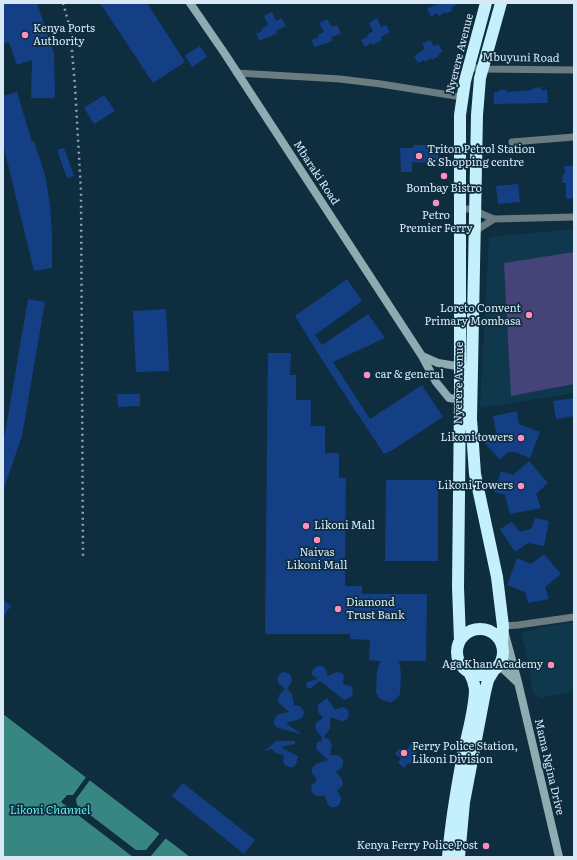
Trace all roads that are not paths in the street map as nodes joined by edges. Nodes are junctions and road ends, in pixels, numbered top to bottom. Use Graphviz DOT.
graph roads {
  1 [pos="190,3"];
  2 [pos="486,3"];
  3 [pos="501,3"];
  4 [pos="468,67"];
  5 [pos="483,69"];
  6 [pos="574,70"];
  7 [pos="237,73"];
  8 [pos="462,97"];
  9 [pos="460,115"];
  10 [pos="476,115"];
  11 [pos="574,137"];
  12 [pos="512,142"];
  13 [pos="460,209"];
  14 [pos="475,209"];
  15 [pos="574,217"];
  16 [pos="494,219"];
  17 [pos="460,230"];
  18 [pos="475,231"];
  19 [pos="422,356"];
  20 [pos="466,367"];
  21 [pos="466,400"];
  22 [pos="574,617"];
  23 [pos="503,626"];
  24 [pos="460,640"];
  25 [pos="502,644"];
  26 [pos="496,667"];
  27 [pos="469,672"];
  28 [pos="518,682"];
  29 [pos="448,857"];
  30 [pos="459,857"];
  31 [pos="559,857"];
  1 -- 7 [label="main road, Mbaraki Road"];
  2 -- 4 [label="highway, Nyerere Avenue"];
  3 -- 5 [label="highway, Nyerere Avenue"];
  4 -- 5 [label="street, Mbuyuni Road"];
  4 -- 8 [label="highway, Nyerere Avenue"];
  5 -- 6 [label="street, Mbuyuni Road"];
  5 -- 10 [label="highway, Nyerere Avenue"];
  7 -- 8 [label="street"];
  7 -- 19 [label="main road, Mbaraki Road"];
  8 -- 9 [label="highway, Nyerere Avenue"];
  9 -- 10 [label="highway"];
  9 -- 13 [label="highway, Nyerere Avenue"];
  10 -- 14 [label="highway, Nyerere Avenue"];
  11 -- 12 [label="street"];
  13 -- 14 [label="street"];
  13 -- 17 [label="highway, Nyerere Avenue"];
  14 -- 16 [label="street"];
  14 -- 18 [label="highway, Nyerere Avenue"];
  15 -- 16 [label="street"];
  16 -- 18 [label="street"];
  17 -- 18 [label="street"];
  17 -- 20 [label="highway, Nyerere Avenue"];
  18 -- 20 [label="highway, Nyerere Avenue"];
  19 -- 20 [label="main road"];
  19 -- 21 [label="main road, Mbaraki Road"];
  20 -- 21 [label="highway, Nyerere Avenue"];
  21 -- 23 [label="highway, Nyerere Avenue"];
  21 -- 24 [label="highway, Nyerere Avenue"];
  22 -- 23 [label="street"];
  23 -- 25 [label="highway, Nyerere Avenue"];
  23 -- 28 [label="main road, Mama Ngina Drive"];
  24 -- 25 [label="highway"];
  24 -- 27 [label="highway"];
  25 -- 26 [label="highway"];
  26 -- 27 [label="highway"];
  26 -- 28 [label="main road"];
  26 -- 30 [label="highway"];
  27 -- 29 [label="highway"];
  28 -- 31 [label="main road, Mama Ngina Drive"];
}
